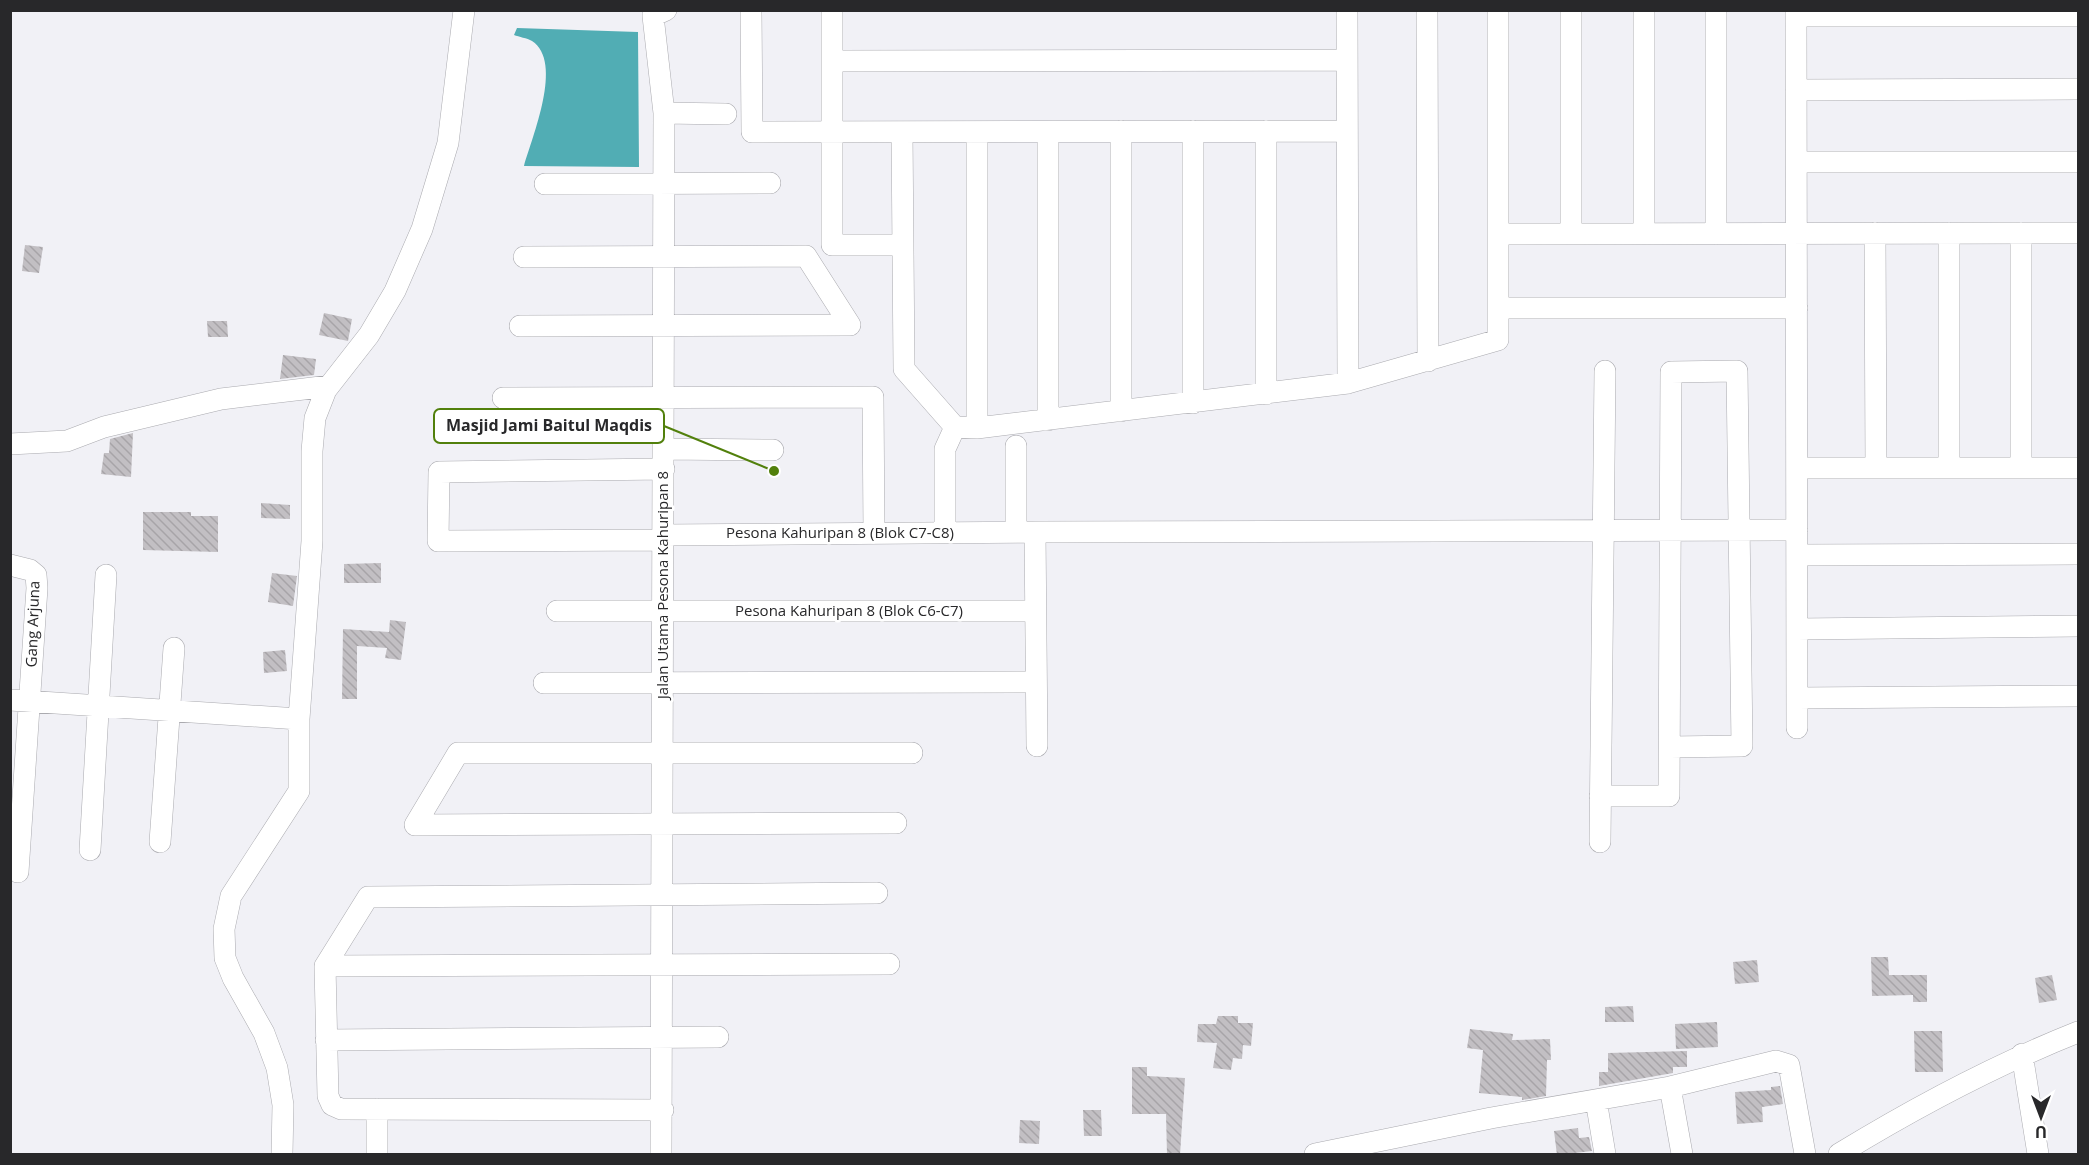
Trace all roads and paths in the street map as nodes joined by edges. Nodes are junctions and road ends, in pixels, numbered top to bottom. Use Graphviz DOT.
graph roads {
  1 [pos="464,10"];
  2 [pos="751,10"];
  3 [pos="832,10"];
  4 [pos="1347,10"];
  5 [pos="1427,10"];
  6 [pos="1498,10"];
  7 [pos="1571,10"];
  8 [pos="1644,10"];
  9 [pos="1716,10"];
  10 [pos="660,13"];
  11 [pos="1796,13"];
  12 [pos="2079,16"];
  13 [pos="1347,60"];
  14 [pos="832,61"];
  15 [pos="2079,89"];
  16 [pos="1796,90"];
  17 [pos="664,112"];
  18 [pos="726,114"];
  19 [pos="1121,131"];
  20 [pos="1193,131"];
  21 [pos="1266,131"];
  22 [pos="1347,131"];
  23 [pos="832,132"];
  24 [pos="902,132"];
  25 [pos="977,132"];
  26 [pos="1048,132"];
  27 [pos="1797,162"];
  28 [pos="2079,162"];
  29 [pos="770,183"];
  30 [pos="545,184"];
  31 [pos="664,184"];
  32 [pos="1797,233"];
  33 [pos="1875,233"];
  34 [pos="1949,233"];
  35 [pos="2021,233"];
  36 [pos="2079,233"];
  37 [pos="1498,234"];
  38 [pos="1571,234"];
  39 [pos="1644,234"];
  40 [pos="1716,234"];
  41 [pos="903,245"];
  42 [pos="664,256"];
  43 [pos="524,257"];
  44 [pos="1498,308"];
  45 [pos="1797,308"];
  46 [pos="664,325"];
  47 [pos="520,326"];
  48 [pos="1428,361"];
  49 [pos="1605,371"];
  50 [pos="1348,383"];
  51 [pos="329,386"];
  52 [pos="1266,394"];
  53 [pos="664,398"];
  54 [pos="503,399"];
  55 [pos="1193,403"];
  56 [pos="1121,411"];
  57 [pos="1048,420"];
  58 [pos="955,427"];
  59 [pos="977,428"];
  60 [pos="10,444"];
  61 [pos="1016,446"];
  62 [pos="773,450"];
  63 [pos="664,459"];
  64 [pos="1797,468"];
  65 [pos="1876,468"];
  66 [pos="1949,468"];
  67 [pos="2021,468"];
  68 [pos="2079,468"];
  69 [pos="1603,530"];
  70 [pos="1671,530"];
  71 [pos="1739,530"];
  72 [pos="1797,530"];
  73 [pos="1025,532"];
  74 [pos="874,533"];
  75 [pos="945,533"];
  76 [pos="664,537"];
  77 [pos="2079,554"];
  78 [pos="1797,555"];
  79 [pos="10,565"];
  80 [pos="106,575"];
  81 [pos="556,611"];
  82 [pos="663,611"];
  83 [pos="1035,611"];
  84 [pos="2079,626"];
  85 [pos="1797,628"];
  86 [pos="174,648"];
  87 [pos="1036,682"];
  88 [pos="544,683"];
  89 [pos="663,683"];
  90 [pos="2079,696"];
  91 [pos="1797,698"];
  92 [pos="20,701"];
  93 [pos="100,706"];
  94 [pos="170,711"];
  95 [pos="299,719"];
  96 [pos="1797,728"];
  97 [pos="1037,746"];
  98 [pos="1670,747"];
  99 [pos="663,753"];
  100 [pos="912,753"];
  101 [pos="1600,796"];
  102 [pos="896,823"];
  103 [pos="663,824"];
  104 [pos="159,842"];
  105 [pos="1600,842"];
  106 [pos="90,850"];
  107 [pos="18,872"];
  108 [pos="877,893"];
  109 [pos="663,895"];
  110 [pos="889,964"];
  111 [pos="663,965"];
  112 [pos="325,966"];
  113 [pos="2079,1032"];
  114 [pos="718,1037"];
  115 [pos="663,1038"];
  116 [pos="326,1040"];
  117 [pos="2022,1054"];
  118 [pos="1670,1087"];
  119 [pos="1596,1100"];
  120 [pos="377,1109"];
  121 [pos="663,1110"];
  122 [pos="282,1155"];
  123 [pos="377,1155"];
  124 [pos="661,1155"];
  125 [pos="1316,1155"];
  126 [pos="1605,1155"];
  127 [pos="1682,1155"];
  128 [pos="1805,1155"];
  129 [pos="1839,1155"];
  130 [pos="2038,1155"];
  1 -- 51 [label="street"];
  2 -- 23 [label="street"];
  3 -- 14 [label="street"];
  4 -- 13 [label="street"];
  5 -- 48 [label="street"];
  6 -- 37 [label="street"];
  7 -- 38 [label="street"];
  8 -- 39 [label="street"];
  9 -- 40 [label="street"];
  10 -- 17 [label="street, Jalan Utama Pesona Kahuripan 8"];
  11 -- 12 [label="street"];
  11 -- 16 [label="street"];
  13 -- 14 [label="street"];
  13 -- 22 [label="street"];
  14 -- 23 [label="street"];
  15 -- 16 [label="street"];
  16 -- 27 [label="street"];
  17 -- 18 [label="street"];
  17 -- 31 [label="street, Jalan Utama Pesona Kahuripan 8"];
  19 -- 20 [label="street"];
  19 -- 26 [label="street"];
  19 -- 56 [label="street"];
  20 -- 21 [label="street"];
  20 -- 55 [label="street"];
  21 -- 22 [label="street"];
  21 -- 52 [label="street"];
  22 -- 50 [label="street"];
  23 -- 24 [label="street"];
  23 -- 41 [label="street"];
  24 -- 25 [label="street"];
  24 -- 41 [label="street"];
  25 -- 26 [label="street"];
  25 -- 59 [label="street"];
  26 -- 57 [label="street"];
  27 -- 28 [label="street"];
  27 -- 32 [label="street"];
  29 -- 31 [label="street"];
  30 -- 31 [label="street"];
  31 -- 42 [label="street, Jalan Utama Pesona Kahuripan 8"];
  32 -- 33 [label="street"];
  32 -- 40 [label="street"];
  32 -- 45 [label="street"];
  33 -- 34 [label="street"];
  33 -- 65 [label="street"];
  34 -- 35 [label="street"];
  34 -- 66 [label="street"];
  35 -- 36 [label="street"];
  35 -- 67 [label="street"];
  37 -- 38 [label="street"];
  37 -- 44 [label="street"];
  38 -- 39 [label="street"];
  39 -- 40 [label="street"];
  41 -- 58 [label="street"];
  42 -- 43 [label="street"];
  42 -- 46 [label="street, Jalan Utama Pesona Kahuripan 8"];
  42 -- 46 [label="street"];
  44 -- 45 [label="street"];
  44 -- 48 [label="street"];
  45 -- 64 [label="street"];
  46 -- 47 [label="street"];
  46 -- 53 [label="street, Jalan Utama Pesona Kahuripan 8"];
  48 -- 50 [label="street"];
  49 -- 69 [label="street"];
  50 -- 52 [label="street"];
  51 -- 60 [label="street"];
  51 -- 95 [label="street"];
  52 -- 55 [label="street"];
  53 -- 54 [label="street"];
  53 -- 63 [label="street, Jalan Utama Pesona Kahuripan 8"];
  53 -- 74 [label="street"];
  55 -- 56 [label="street"];
  56 -- 57 [label="street"];
  57 -- 59 [label="street"];
  58 -- 59 [label="street"];
  58 -- 75 [label="street"];
  61 -- 73 [label="street"];
  62 -- 63 [label="street"];
  63 -- 76 [label="street, Jalan Utama Pesona Kahuripan 8"];
  63 -- 76 [label="street, Pesona Kahuripan 8 (Blok C7-C8)"];
  64 -- 65 [label="street"];
  64 -- 72 [label="street"];
  65 -- 66 [label="street"];
  66 -- 67 [label="street"];
  67 -- 68 [label="street"];
  69 -- 70 [label="street, Pesona Kahuripan 8 (Blok C7-C8)"];
  69 -- 73 [label="street, Pesona Kahuripan 8 (Blok C7-C8)"];
  69 -- 101 [label="street"];
  70 -- 71 [label="street, Pesona Kahuripan 8 (Blok C7-C8)"];
  70 -- 71 [label="street"];
  70 -- 98 [label="street"];
  71 -- 72 [label="street, Pesona Kahuripan 8 (Blok C7-C8)"];
  71 -- 98 [label="street"];
  72 -- 78 [label="street"];
  73 -- 75 [label="street, Pesona Kahuripan 8 (Blok C7-C8)"];
  73 -- 83 [label="street"];
  74 -- 75 [label="street, Pesona Kahuripan 8 (Blok C7-C8)"];
  74 -- 76 [label="street, Pesona Kahuripan 8 (Blok C7-C8)"];
  76 -- 82 [label="street, Jalan Utama Pesona Kahuripan 8"];
  77 -- 78 [label="street"];
  78 -- 85 [label="street"];
  79 -- 92 [label="street, Gang Arjuna"];
  80 -- 93 [label="street"];
  81 -- 82 [label="street, Pesona Kahuripan 8 (Blok C6-C7)"];
  82 -- 83 [label="street, Pesona Kahuripan 8 (Blok C6-C7)"];
  82 -- 89 [label="street, Jalan Utama Pesona Kahuripan 8"];
  83 -- 87 [label="street"];
  84 -- 85 [label="street"];
  85 -- 91 [label="street"];
  86 -- 94 [label="street"];
  87 -- 89 [label="street"];
  87 -- 97 [label="street"];
  88 -- 89 [label="street"];
  89 -- 99 [label="street, Jalan Utama Pesona Kahuripan 8"];
  90 -- 91 [label="street"];
  91 -- 96 [label="street"];
  92 -- 93 [label="street"];
  92 -- 107 [label="street"];
  93 -- 94 [label="street"];
  93 -- 106 [label="street"];
  94 -- 95 [label="street"];
  94 -- 104 [label="street"];
  95 -- 122 [label="street"];
  98 -- 101 [label="street"];
  99 -- 100 [label="street"];
  99 -- 103 [label="street, Jalan Utama Pesona Kahuripan 8"];
  99 -- 103 [label="street"];
  101 -- 105 [label="street"];
  102 -- 103 [label="street"];
  103 -- 109 [label="street, Jalan Utama Pesona Kahuripan 8"];
  108 -- 109 [label="street"];
  109 -- 111 [label="street, Jalan Utama Pesona Kahuripan 8"];
  109 -- 112 [label="street"];
  110 -- 111 [label="street"];
  111 -- 112 [label="street"];
  111 -- 115 [label="street, Jalan Utama Pesona Kahuripan 8"];
  112 -- 116 [label="street"];
  113 -- 117 [label="street"];
  114 -- 115 [label="street"];
  115 -- 116 [label="street"];
  115 -- 121 [label="street, Jalan Utama Pesona Kahuripan 8"];
  116 -- 120 [label="street"];
  117 -- 129 [label="street"];
  117 -- 130 [label="street"];
  118 -- 119 [label="street"];
  118 -- 127 [label="street"];
  118 -- 128 [label="street"];
  119 -- 125 [label="street"];
  119 -- 126 [label="street"];
  120 -- 121 [label="street"];
  120 -- 123 [label="street"];
  121 -- 124 [label="street, Jalan Utama Pesona Kahuripan 8"];
}
